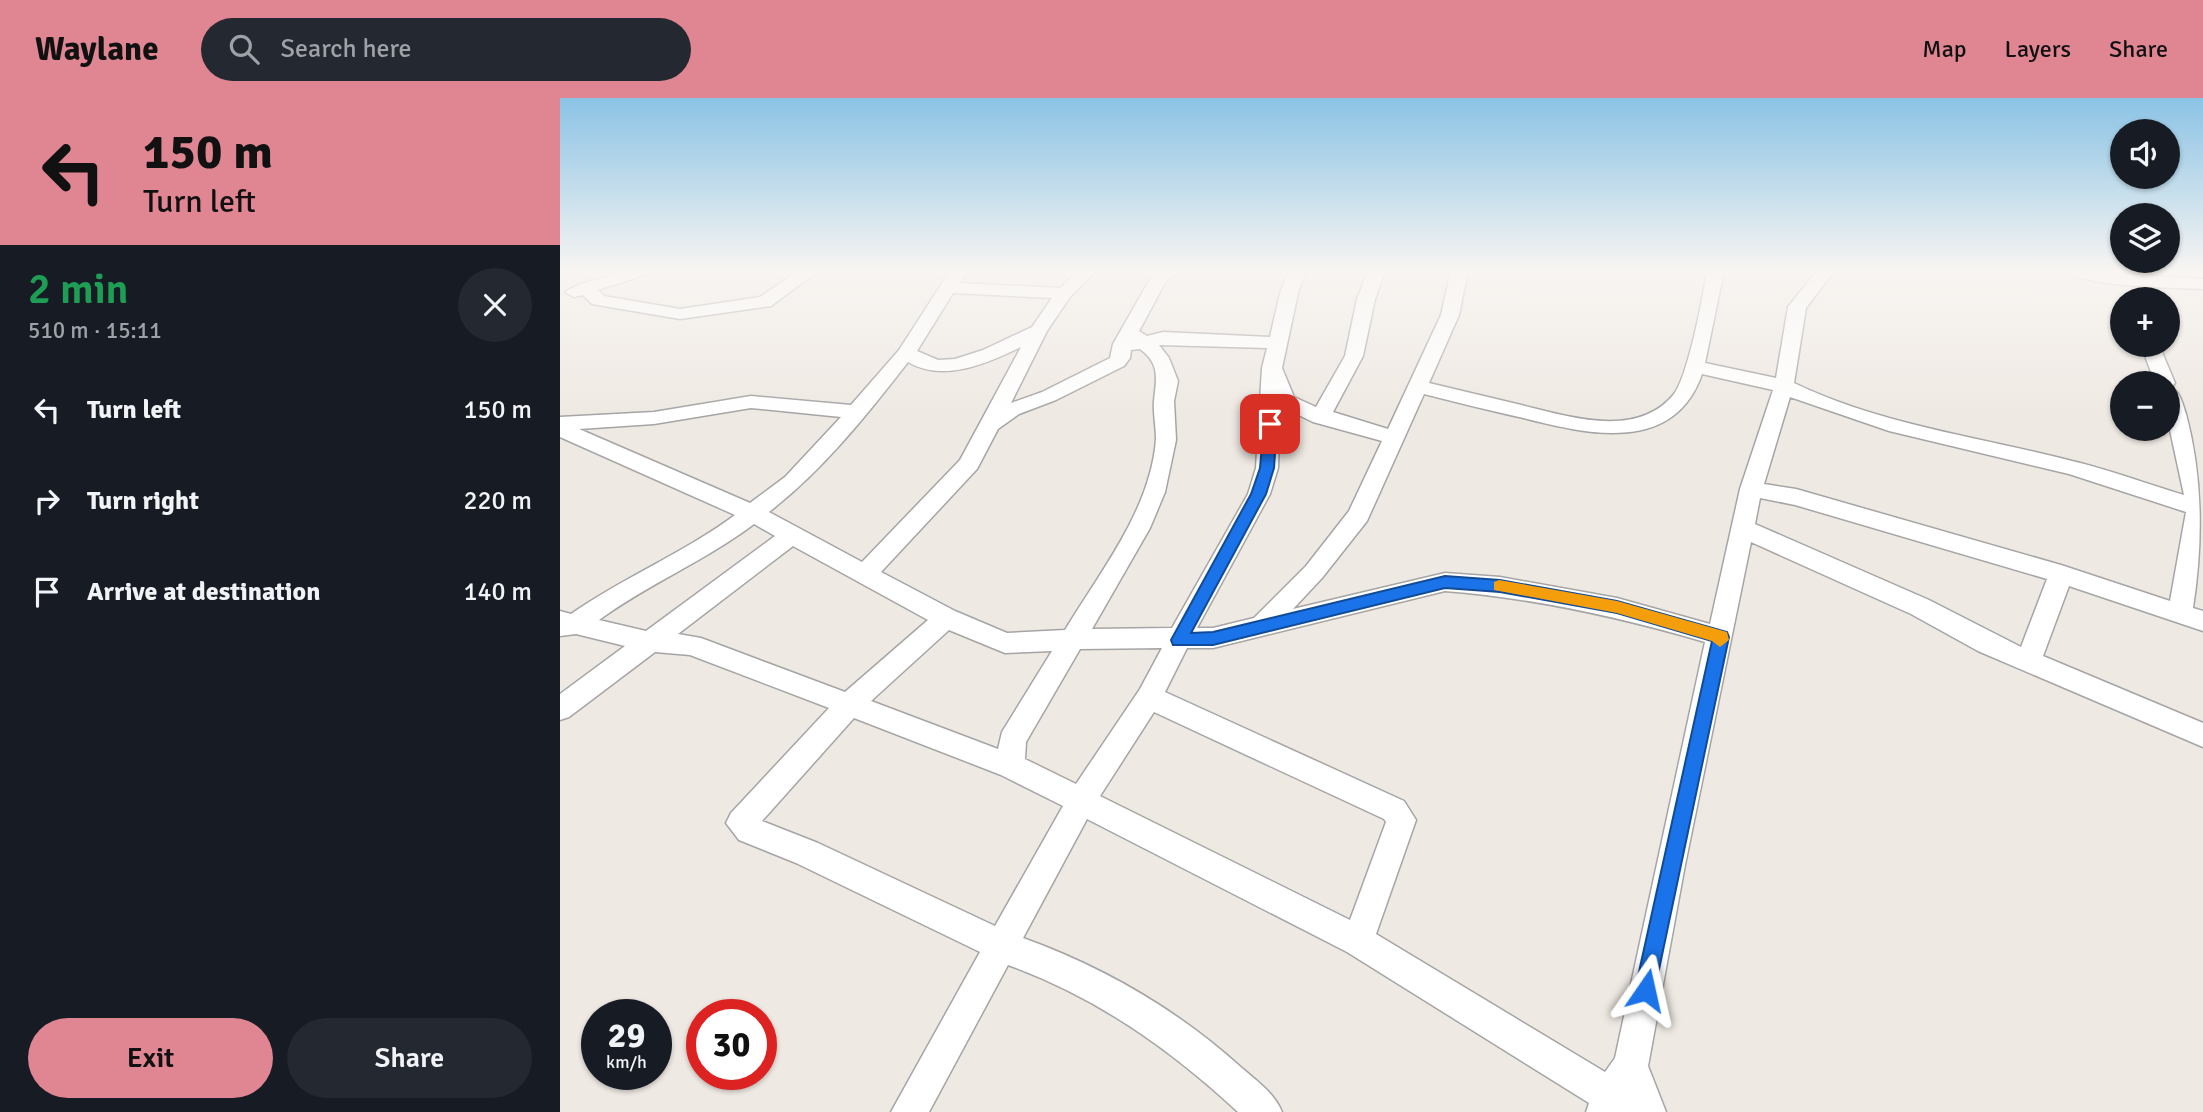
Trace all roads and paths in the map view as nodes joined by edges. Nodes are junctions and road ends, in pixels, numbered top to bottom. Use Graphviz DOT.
graph roads {
  1 [pos="928,318"];
  2 [pos="1047,318"];
  3 [pos="1141,318"];
  4 [pos="1282,318"];
  5 [pos="1362,318"];
  6 [pos="1449,318"];
  7 [pos="1707,318"];
  8 [pos="1795,318"];
  9 [pos="1038,331"];
  10 [pos="1130,341"];
  11 [pos="1276,343"];
  12 [pos="906,353"];
  13 [pos="1693,366"];
  14 [pos="1272,368"];
  15 [pos="1784,386"];
  16 [pos="1419,387"];
  17 [pos="858,412"];
  18 [pos="1320,416"];
  19 [pos="2180,425"];
  20 [pos="560,426"];
  21 [pos="988,427"];
  22 [pos="1396,438"];
  23 [pos="1751,489"];
  24 [pos="1796,497"];
  25 [pos="2200,508"];
  26 [pos="754,514"];
  27 [pos="1745,522"];
  28 [pos="793,534"];
  29 [pos="866,573"];
  30 [pos="2061,574"];
  31 [pos="1088,614"];
  32 [pos="2180,614"];
  33 [pos="946,618"];
  34 [pos="2203,621"];
  35 [pos="565,625"];
  36 [pos="1262,627"];
  37 [pos="1721,637"];
  38 [pos="1106,638"];
  39 [pos="1074,639"];
  40 [pos="1179,640"];
  41 [pos="648,641"];
  42 [pos="692,645"];
  43 [pos="2029,660"];
  44 [pos="605,673"];
  45 [pos="560,691"];
  46 [pos="1149,697"];
  47 [pos="850,704"];
  48 [pos="560,709"];
  49 [pos="2203,735"];
  50 [pos="1011,766"];
  51 [pos="1082,801"];
  52 [pos="1359,941"];
  53 [pos="1002,946"];
  54 [pos="1631,1066"];
  55 [pos="1617,1106"];
  56 [pos="909,1112"];
  57 [pos="1264,1112"];
  58 [pos="1648,1112"];
  1 -- 12 [label="street"];
  2 -- 9 [label="street"];
  3 -- 10 [label="street"];
  4 -- 11 [label="street"];
  5 -- 18 [label="street"];
  6 -- 16 [label="street"];
  7 -- 13 [label="street"];
  8 -- 15 [label="street"];
  9 -- 12 [label="street"];
  9 -- 21 [label="street"];
  10 -- 11 [label="street"];
  10 -- 21 [label="street"];
  10 -- 31 [label="street"];
  11 -- 14 [label="street"];
  12 -- 17 [label="street"];
  13 -- 15 [label="street"];
  13 -- 16 [label="street"];
  14 -- 18 [label="street"];
  14 -- 40 [label="street"];
  15 -- 23 [label="street"];
  15 -- 25 [label="street"];
  16 -- 22 [label="street"];
  17 -- 20 [label="street"];
  17 -- 26 [label="street"];
  18 -- 22 [label="street"];
  19 -- 25 [label="street"];
  20 -- 26 [label="street"];
  21 -- 29 [label="street"];
  22 -- 36 [label="street"];
  23 -- 24 [label="street"];
  23 -- 27 [label="street"];
  24 -- 27 [label="street"];
  24 -- 30 [label="street"];
  25 -- 32 [label="street"];
  26 -- 28 [label="street"];
  26 -- 35 [label="street"];
  27 -- 37 [label="street"];
  27 -- 43 [label="street"];
  28 -- 29 [label="street"];
  28 -- 41 [label="street"];
  29 -- 33 [label="street"];
  30 -- 32 [label="street"];
  30 -- 43 [label="street"];
  31 -- 38 [label="street"];
  31 -- 39 [label="street"];
  32 -- 34 [label="street"];
  33 -- 39 [label="street"];
  33 -- 47 [label="street"];
  35 -- 41 [label="street"];
  36 -- 37 [label="street"];
  36 -- 40 [label="street"];
  37 -- 54 [label="street"];
  38 -- 39 [label="street"];
  38 -- 40 [label="street"];
  39 -- 50 [label="street"];
  40 -- 46 [label="street"];
  41 -- 42 [label="street"];
  41 -- 44 [label="street"];
  42 -- 44 [label="street"];
  42 -- 47 [label="street"];
  43 -- 49 [label="street"];
  44 -- 45 [label="street"];
  44 -- 48 [label="street"];
  46 -- 51 [label="street"];
  46 -- 52 [label="street"];
  47 -- 50 [label="street"];
  47 -- 53 [label="street"];
  50 -- 51 [label="street"];
  51 -- 52 [label="street"];
  51 -- 53 [label="street"];
  52 -- 55 [label="street"];
  53 -- 56 [label="street"];
  53 -- 57 [label="street"];
  54 -- 55 [label="street"];
  54 -- 58 [label="street"];
}
